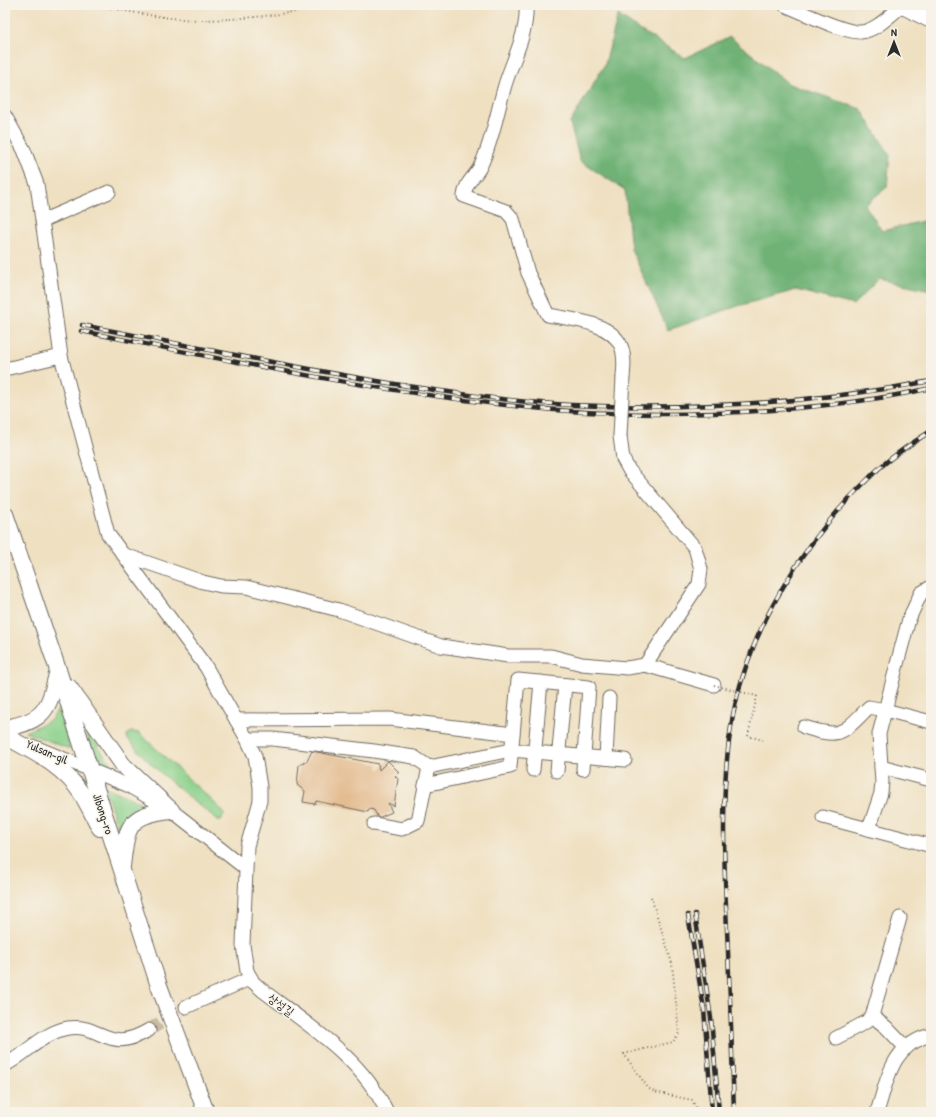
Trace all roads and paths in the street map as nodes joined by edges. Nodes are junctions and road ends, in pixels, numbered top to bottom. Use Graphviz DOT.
graph roads {
  1 [pos="95,5"];
  2 [pos="332,5"];
  3 [pos="526,5"];
  4 [pos="785,5"];
  5 [pos="902,5"];
  6 [pos="931,20"];
  7 [pos="5,116"];
  8 [pos="109,192"];
  9 [pos="44,220"];
  10 [pos="61,356"];
  11 [pos="5,369"];
  12 [pos="5,514"];
  13 [pos="125,555"];
  14 [pos="931,587"];
  15 [pos="645,665"];
  16 [pos="58,670"];
  17 [pos="541,682"];
  18 [pos="565,685"];
  19 [pos="714,685"];
  20 [pos="609,698"];
  21 [pos="885,710"];
  22 [pos="236,720"];
  23 [pos="931,722"];
  24 [pos="804,727"];
  25 [pos="5,728"];
  26 [pos="513,734"];
  27 [pos="5,735"];
  28 [pos="247,739"];
  29 [pos="763,740"];
  30 [pos="511,750"];
  31 [pos="535,752"];
  32 [pos="559,754"];
  33 [pos="606,758"];
  34 [pos="625,760"];
  35 [pos="583,762"];
  36 [pos="429,767"];
  37 [pos="881,767"];
  38 [pos="88,769"];
  39 [pos="533,770"];
  40 [pos="557,771"];
  41 [pos="931,780"];
  42 [pos="425,785"];
  43 [pos="171,810"];
  44 [pos="824,817"];
  45 [pos="374,824"];
  46 [pos="869,829"];
  47 [pos="928,845"];
  48 [pos="245,868"];
  49 [pos="121,871"];
  50 [pos="651,897"];
  51 [pos="900,918"];
  52 [pos="251,978"];
  53 [pos="186,1007"];
  54 [pos="872,1016"];
  55 [pos="149,1030"];
  56 [pos="931,1035"];
  57 [pos="836,1038"];
  58 [pos="906,1048"];
  59 [pos="5,1065"];
  60 [pos="206,1112"];
  61 [pos="387,1112"];
  62 [pos="698,1112"];
  63 [pos="877,1112"];
  1 -- 2 [label="path"];
  3 -- 15 [label="street, bridge"];
  4 -- 5 [label="street"];
  5 -- 6 [label="main road"];
  7 -- 9 [label="street, 상성길"];
  8 -- 9 [label="street"];
  9 -- 10 [label="street, 상성길"];
  10 -- 11 [label="street"];
  10 -- 13 [label="street, 상성길"];
  12 -- 16 [label="main road, Jibong-ro"];
  13 -- 15 [label="street"];
  13 -- 22 [label="street, 상성길"];
  14 -- 21 [label="street"];
  15 -- 19 [label="street"];
  16 -- 25 [label="main road"];
  16 -- 38 [label="main road, Jibong-ro"];
  16 -- 43 [label="main road"];
  17 -- 18 [label="street"];
  17 -- 26 [label="street"];
  17 -- 31 [label="street"];
  18 -- 32 [label="street"];
  18 -- 35 [label="street"];
  19 -- 29 [label="path, bridge"];
  20 -- 33 [label="street"];
  21 -- 23 [label="street"];
  21 -- 24 [label="street"];
  21 -- 37 [label="street"];
  22 -- 26 [label="street"];
  22 -- 28 [label="street, 상성길"];
  26 -- 30 [label="street"];
  27 -- 38 [label="street, Yulsan-gil"];
  27 -- 49 [label="main road"];
  28 -- 36 [label="street"];
  28 -- 48 [label="street, 상성길"];
  30 -- 31 [label="street"];
  30 -- 36 [label="street"];
  30 -- 42 [label="street"];
  31 -- 32 [label="street"];
  31 -- 39 [label="street"];
  32 -- 35 [label="street"];
  32 -- 40 [label="street"];
  33 -- 34 [label="street"];
  33 -- 35 [label="street"];
  36 -- 42 [label="street"];
  37 -- 41 [label="street"];
  37 -- 46 [label="street"];
  38 -- 43 [label="street, Yulsan-gil"];
  38 -- 49 [label="main road, Jibong-ro"];
  42 -- 45 [label="street"];
  43 -- 48 [label="street, Yulsan-gil"];
  43 -- 49 [label="main road"];
  44 -- 46 [label="street"];
  46 -- 47 [label="street"];
  48 -- 52 [label="street, 상성길"];
  49 -- 60 [label="main road, Jibong-ro"];
  50 -- 62 [label="path"];
  51 -- 54 [label="street"];
  52 -- 53 [label="street"];
  52 -- 61 [label="street, 상성길"];
  54 -- 57 [label="street"];
  54 -- 58 [label="street"];
  55 -- 59 [label="street"];
  56 -- 58 [label="street"];
  58 -- 63 [label="street"];
}
